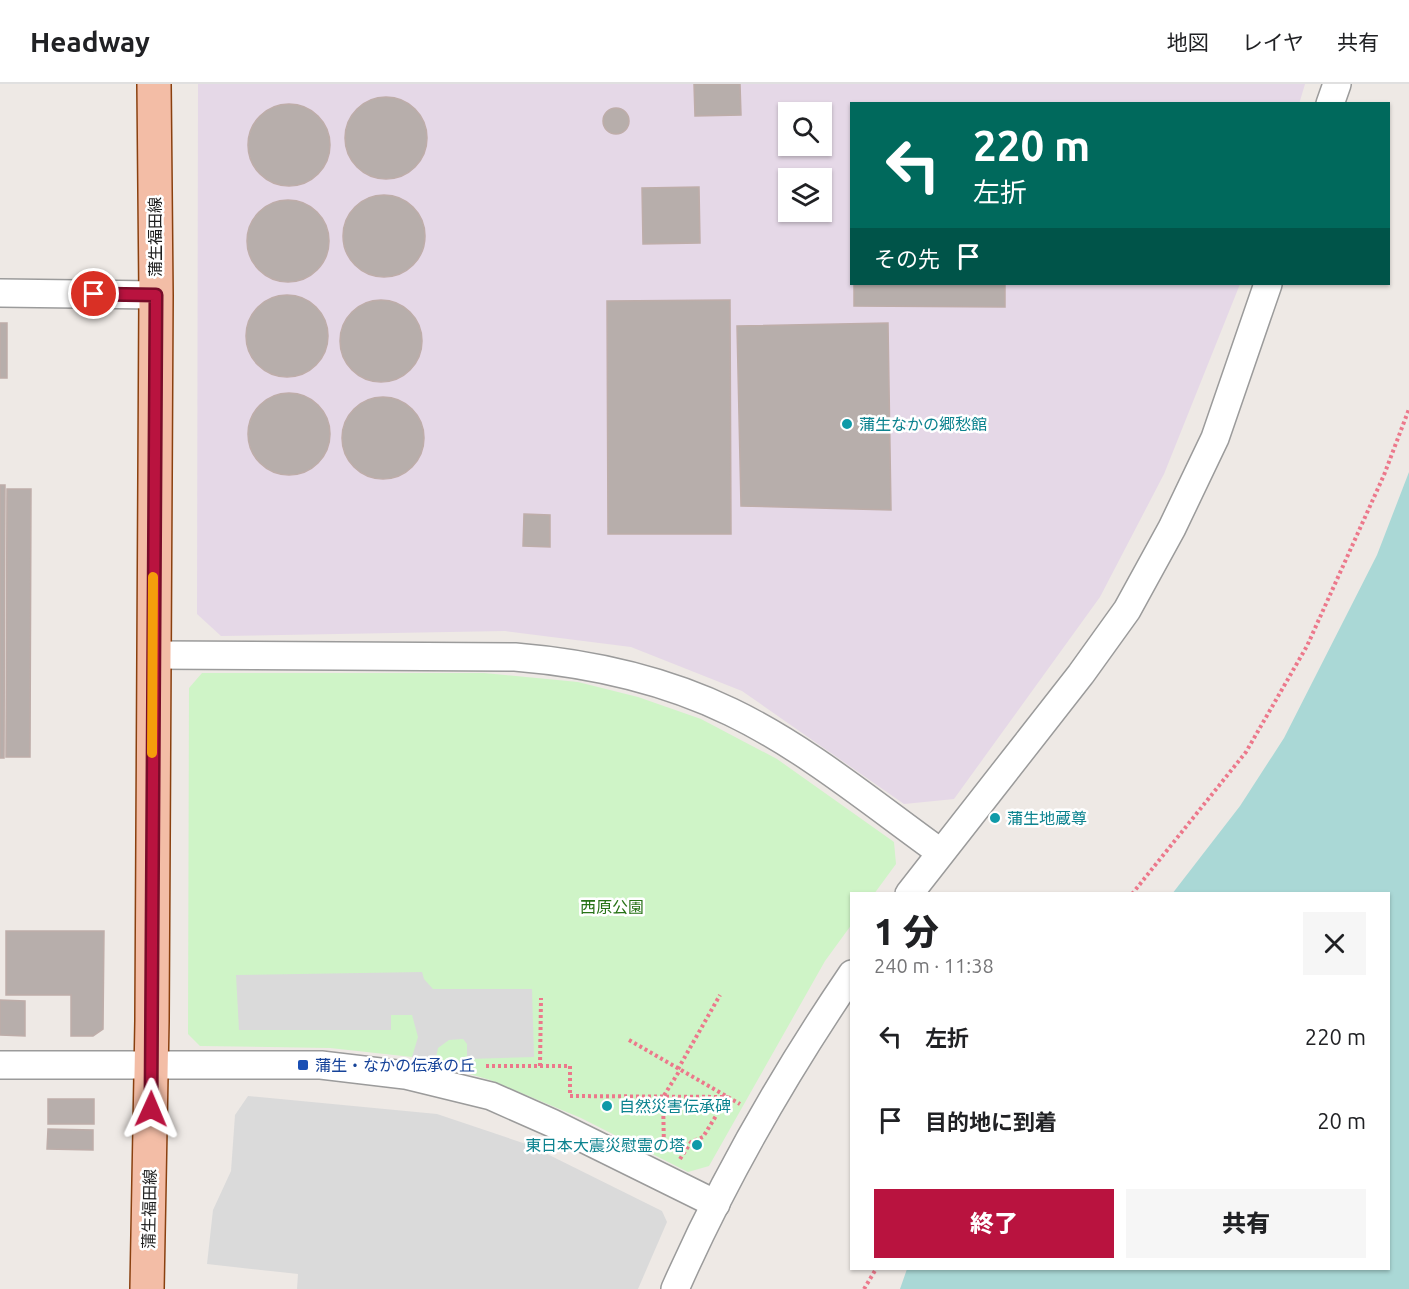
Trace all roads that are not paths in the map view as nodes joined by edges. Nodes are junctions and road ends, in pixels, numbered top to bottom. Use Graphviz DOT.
graph roads {
  1 [pos="154,84"];
  2 [pos="1337,84"];
  3 [pos="1331,102"];
  4 [pos="1268,285"];
  5 [pos="0,293"];
  6 [pos="156,295"];
  7 [pos="152,655"];
  8 [pos="940,852"];
  9 [pos="910,892"];
  10 [pos="850,977"];
  11 [pos="0,1065"];
  12 [pos="151,1065"];
  13 [pos="716,1204"];
  14 [pos="147,1289"];
  15 [pos="675,1289"];
  1 -- 6 [label="main road, 蒲生福田線"];
  2 -- 3 [label="street"];
  4 -- 8 [label="street"];
  5 -- 6 [label="street"];
  6 -- 7 [label="main road, 蒲生福田線"];
  7 -- 8 [label="street"];
  7 -- 12 [label="main road, 蒲生福田線"];
  8 -- 9 [label="street"];
  10 -- 13 [label="street"];
  11 -- 12 [label="street"];
  12 -- 13 [label="street"];
  12 -- 14 [label="main road, 蒲生福田線"];
  13 -- 15 [label="street"];
}
